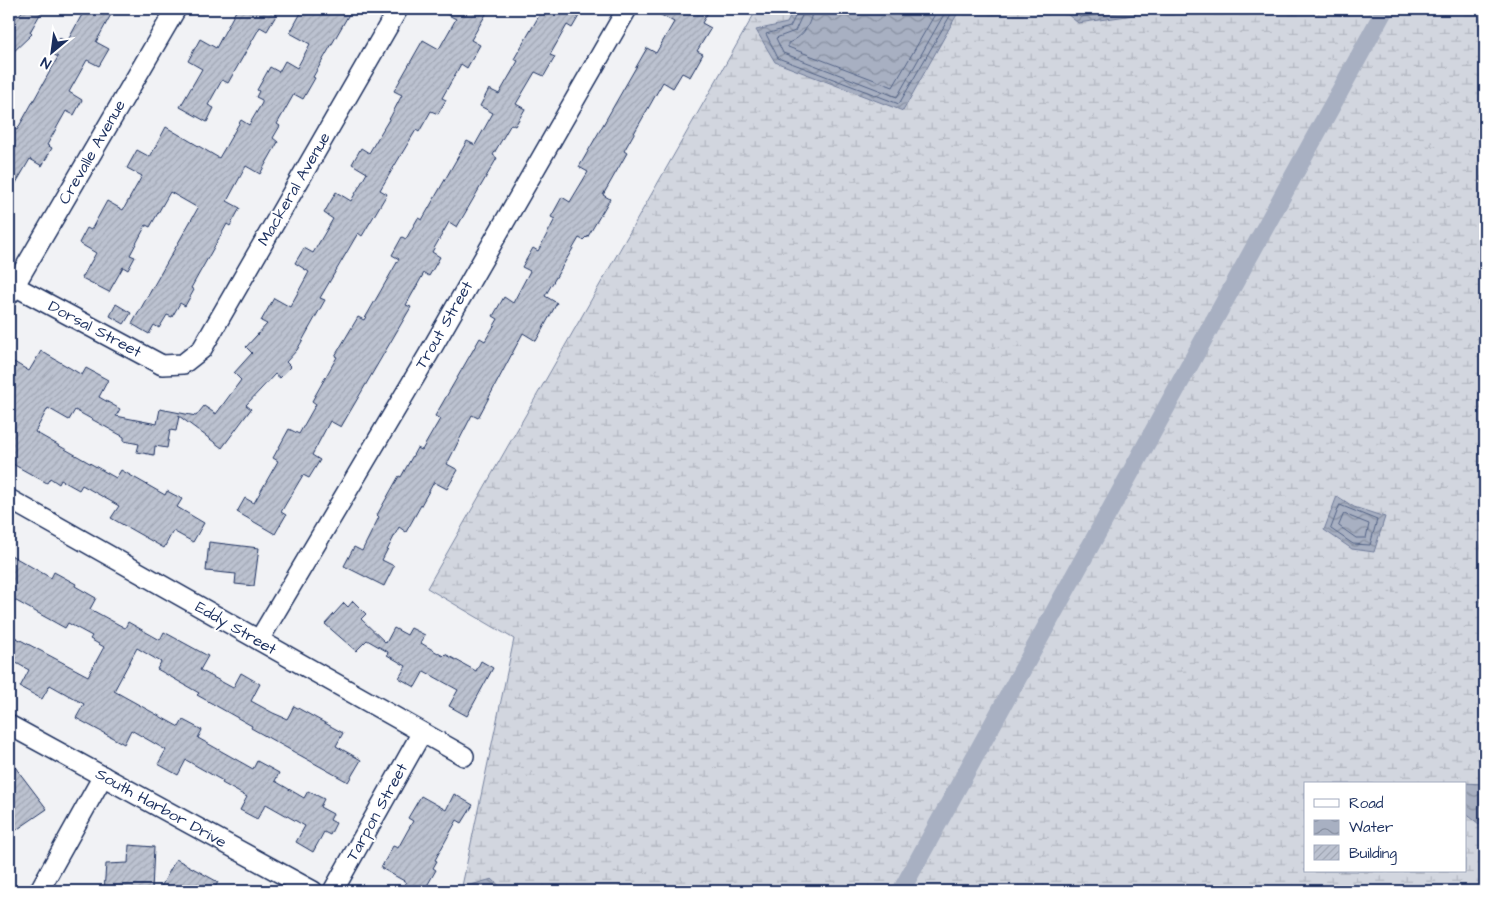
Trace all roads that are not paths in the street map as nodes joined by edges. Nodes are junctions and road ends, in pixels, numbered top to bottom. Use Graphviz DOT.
graph roads {
  1 [pos="176,9"];
  2 [pos="398,9"];
  3 [pos="627,9"];
  4 [pos="11,288"];
  5 [pos="184,364"];
  6 [pos="9,499"];
  7 [pos="258,640"];
  8 [pos="9,725"];
  9 [pos="421,734"];
  10 [pos="464,756"];
  11 [pos="103,776"];
  12 [pos="39,891"];
  13 [pos="313,891"];
  14 [pos="333,891"];
  1 -- 4 [label="street, Crevalle Avenue"];
  2 -- 5 [label="street, Mackeral Avenue"];
  3 -- 7 [label="street, Trout Street"];
  4 -- 5 [label="street, Dorsal Street"];
  6 -- 7 [label="street, Eddy Street"];
  7 -- 9 [label="street, Eddy Street"];
  8 -- 11 [label="street, South Harbor Drive"];
  9 -- 10 [label="street, Eddy Street"];
  9 -- 14 [label="street, Tarpon Street"];
  11 -- 12 [label="street"];
  11 -- 13 [label="street, South Harbor Drive"];
}
